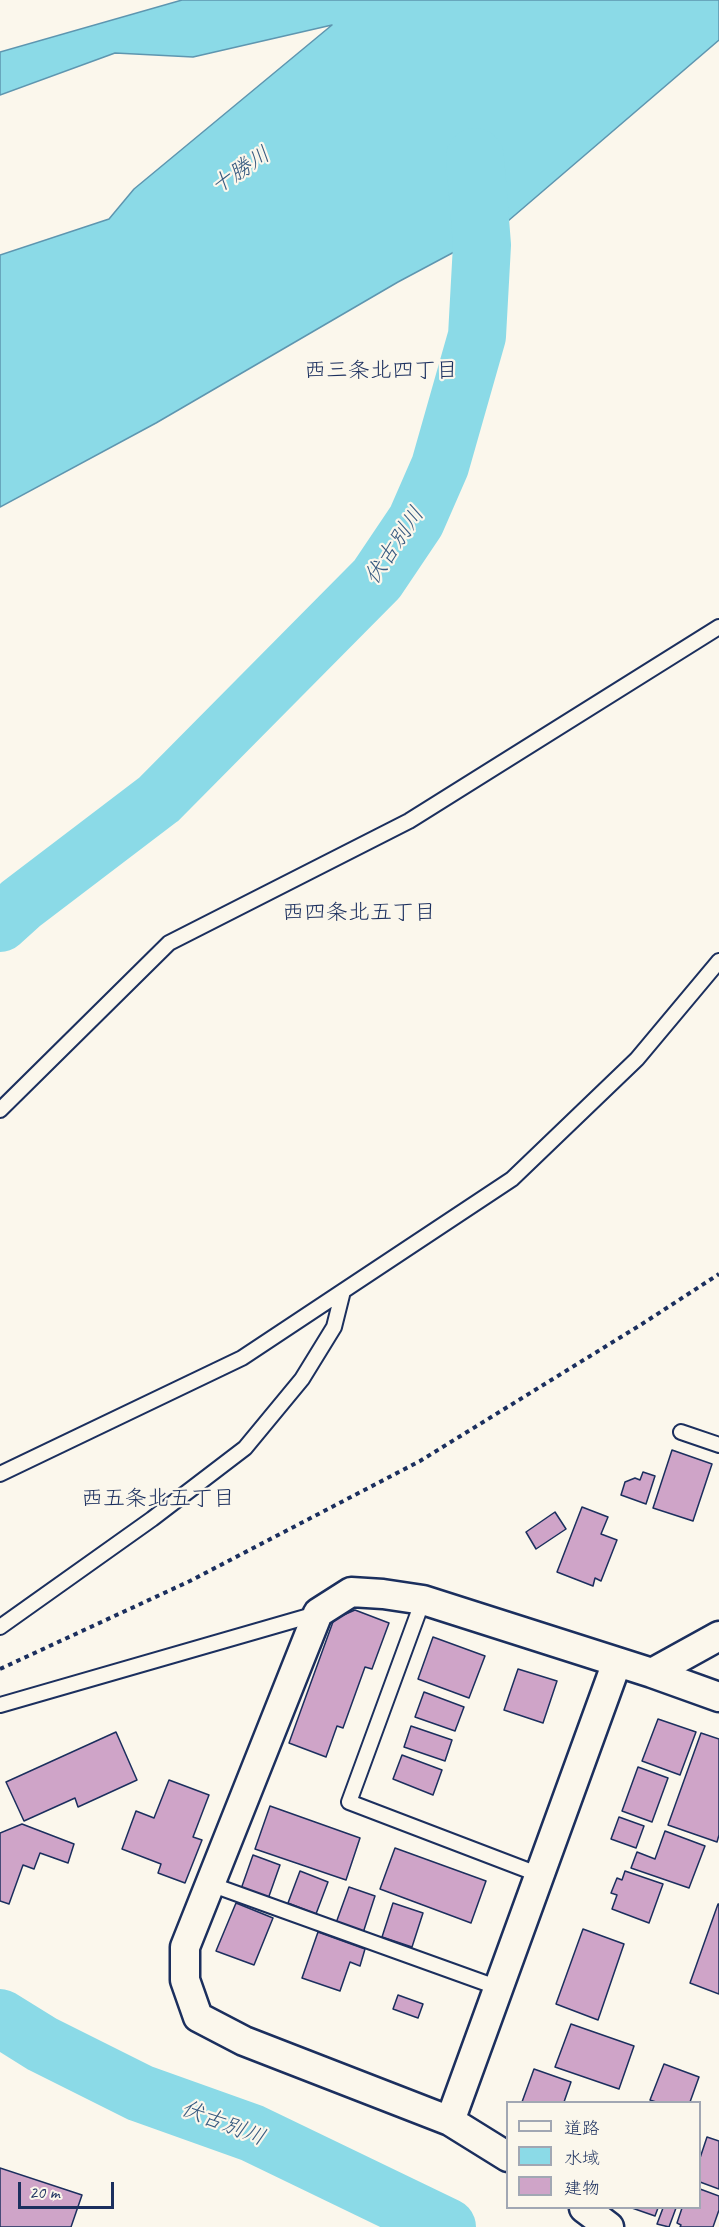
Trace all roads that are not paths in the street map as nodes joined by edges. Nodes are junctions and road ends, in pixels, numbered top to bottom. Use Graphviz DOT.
graph roads {
  1 [pos="719,627"];
  2 [pos="719,961"];
  3 [pos="0,1110"];
  4 [pos="343,1291"];
  5 [pos="681,1432"];
  6 [pos="719,1445"];
  7 [pos="0,1474"];
  8 [pos="423,1600"];
  9 [pos="318,1613"];
  10 [pos="0,1627"];
  11 [pos="719,1636"];
  12 [pos="617,1662"];
  13 [pos="652,1673"];
  14 [pos="719,1697"];
  15 [pos="0,1705"];
  16 [pos="540,1875"];
  17 [pos="210,1884"];
  18 [pos="499,1988"];
  19 [pos="450,2121"];
  20 [pos="506,2156"];
  21 [pos="585,2209"];
  22 [pos="609,2227"];
  1 -- 3 [label="lane"];
  2 -- 4 [label="lane"];
  4 -- 7 [label="lane"];
  4 -- 10 [label="lane"];
  5 -- 6 [label="lane"];
  8 -- 9 [label="street"];
  8 -- 12 [label="street"];
  8 -- 16 [label="lane"];
  9 -- 15 [label="lane"];
  9 -- 17 [label="street"];
  11 -- 13 [label="street"];
  12 -- 13 [label="street"];
  12 -- 16 [label="street"];
  13 -- 14 [label="street"];
  16 -- 18 [label="street"];
  17 -- 18 [label="lane"];
  17 -- 19 [label="street"];
  18 -- 19 [label="street"];
  19 -- 20 [label="street"];
  21 -- 22 [label="street"];
}
